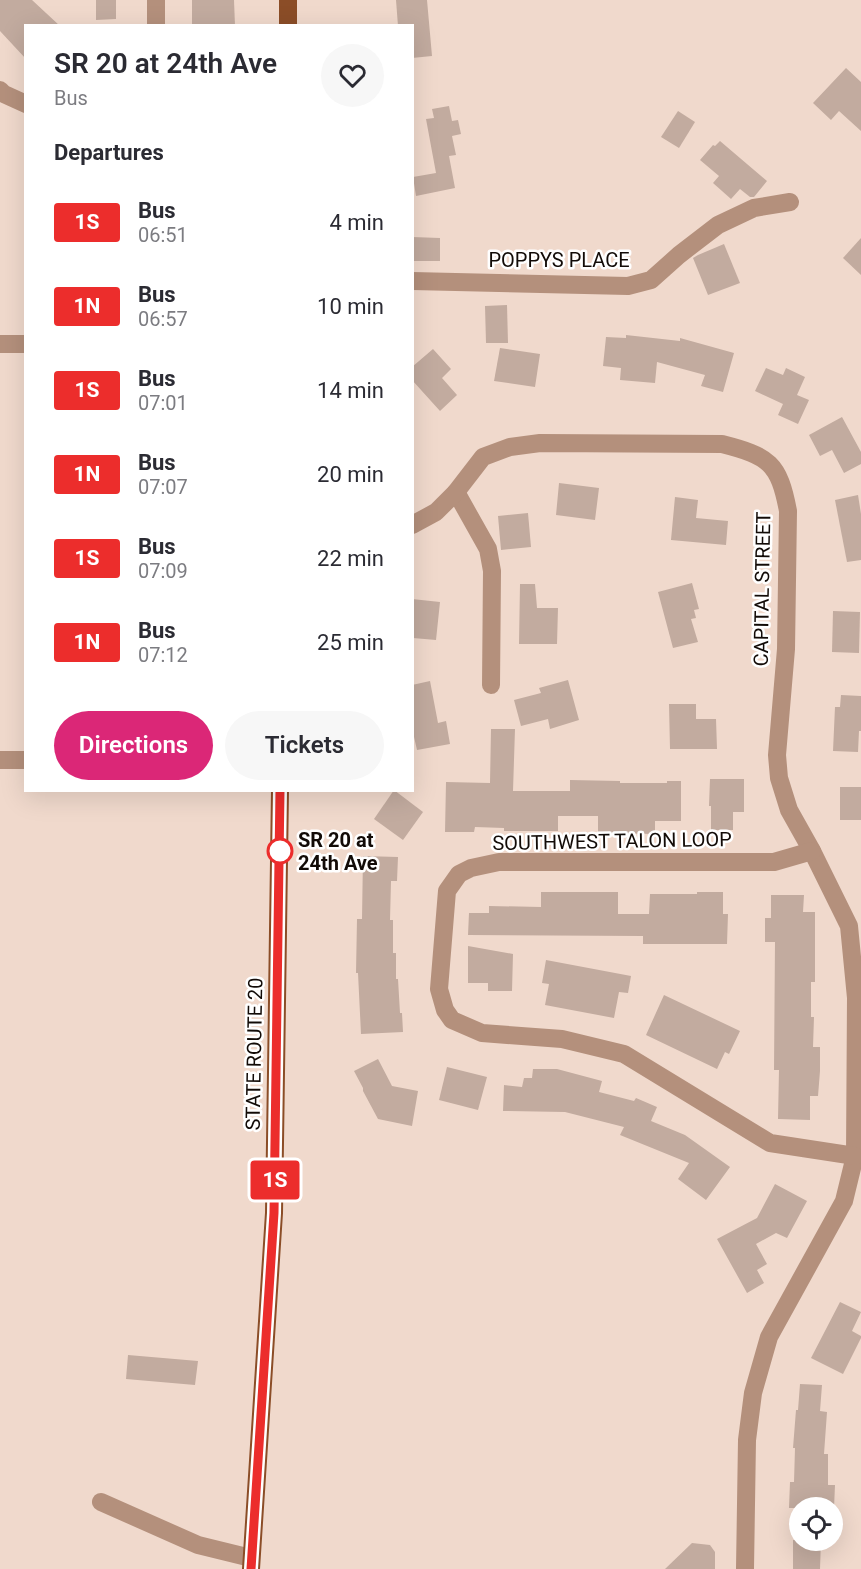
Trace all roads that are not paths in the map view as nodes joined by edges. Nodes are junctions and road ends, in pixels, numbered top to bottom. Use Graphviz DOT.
graph roads {
  1 [pos="156,0"];
  2 [pos="288,0"];
  3 [pos="156,24"];
  4 [pos="288,24"];
  5 [pos="0,90"];
  6 [pos="24,103"];
  7 [pos="790,202"];
  8 [pos="414,281"];
  9 [pos="0,344"];
  10 [pos="24,344"];
  11 [pos="456,492"];
  12 [pos="414,524"];
  13 [pos="491,685"];
  14 [pos="0,760"];
  15 [pos="24,760"];
  16 [pos="280,792"];
  17 [pos="813,851"];
  18 [pos="859,998"];
  19 [pos="855,1156"];
  20 [pos="101,1502"];
  21 [pos="251,1564"];
  22 [pos="745,1569"];
  1 -- 3 [label="street"];
  2 -- 4 [label="main road"];
  5 -- 6 [label="street"];
  7 -- 8 [label="street, POPPYS PLACE"];
  9 -- 10 [label="street"];
  11 -- 12 [label="street, CAPITAL STREET"];
  11 -- 13 [label="street"];
  11 -- 17 [label="street, CAPITAL STREET"];
  14 -- 15 [label="street"];
  16 -- 21 [label="main road, STATE ROUTE 20"];
  17 -- 18 [label="street, CAPITAL STREET"];
  17 -- 19 [label="street, SOUTHWEST TALON LOOP"];
  18 -- 19 [label="street, CAPITAL STREET"];
  19 -- 22 [label="street, CAPITAL STREET"];
  20 -- 21 [label="street"];
}
